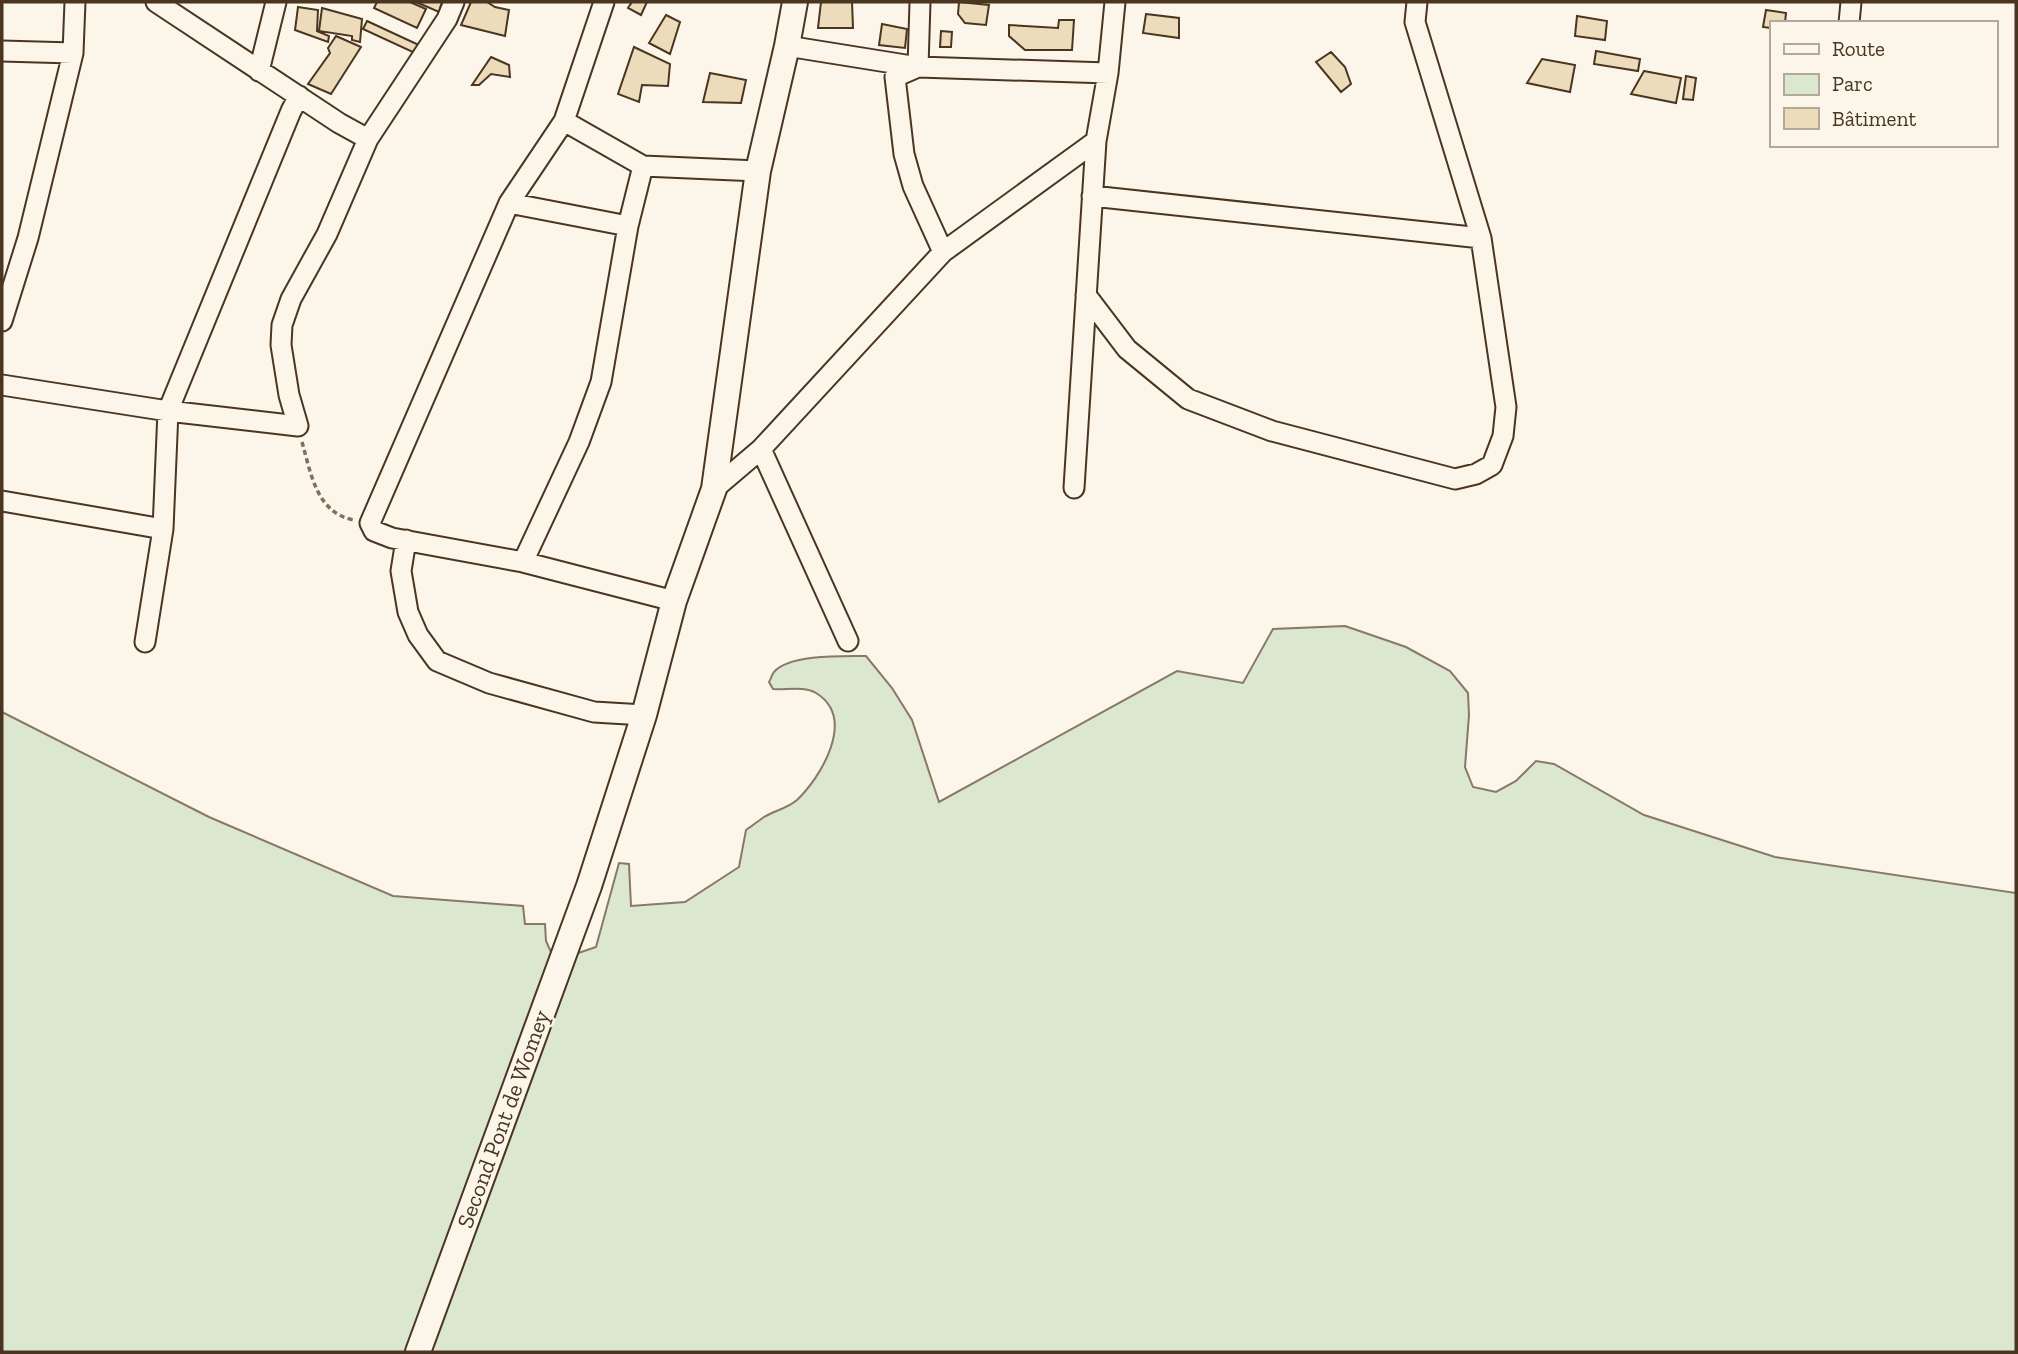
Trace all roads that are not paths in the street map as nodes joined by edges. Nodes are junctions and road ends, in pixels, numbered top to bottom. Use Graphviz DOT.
graph roads {
  1 [pos="75,2"];
  2 [pos="276,2"];
  3 [pos="454,2"];
  4 [pos="604,2"];
  5 [pos="794,2"];
  6 [pos="920,2"];
  7 [pos="1115,2"];
  8 [pos="1417,2"];
  9 [pos="1851,2"];
  10 [pos="162,3"];
  11 [pos="1849,21"];
  12 [pos="787,46"];
  13 [pos="2,51"];
  14 [pos="73,53"];
  15 [pos="918,68"];
  16 [pos="259,71"];
  17 [pos="1108,73"];
  18 [pos="299,96"];
  19 [pos="564,121"];
  20 [pos="368,139"];
  21 [pos="1096,141"];
  22 [pos="643,166"];
  23 [pos="758,172"];
  24 [pos="1092,196"];
  25 [pos="509,203"];
  26 [pos="628,226"];
  27 [pos="1481,238"];
  28 [pos="943,252"];
  29 [pos="1086,295"];
  30 [pos="2,321"];
  31 [pos="2,385"];
  32 [pos="168,411"];
  33 [pos="761,449"];
  34 [pos="1074,488"];
  35 [pos="714,489"];
  36 [pos="2,501"];
  37 [pos="163,529"];
  38 [pos="406,540"];
  39 [pos="523,562"];
  40 [pos="674,601"];
  41 [pos="848,641"];
  42 [pos="145,642"];
  43 [pos="644,715"];
  44 [pos="418,1352"];
  1 -- 14 [label="street"];
  2 -- 16 [label="street"];
  3 -- 20 [label="street"];
  4 -- 19 [label="street"];
  5 -- 12 [label="main road, Second Pont de Womey"];
  6 -- 15 [label="street"];
  7 -- 17 [label="street"];
  8 -- 27 [label="street"];
  9 -- 11 [label="street"];
  10 -- 16 [label="street"];
  12 -- 15 [label="street"];
  12 -- 23 [label="main road, Second Pont de Womey"];
  13 -- 14 [label="street"];
  14 -- 30 [label="street"];
  15 -- 17 [label="street"];
  15 -- 28 [label="street"];
  16 -- 18 [label="street"];
  17 -- 21 [label="street"];
  18 -- 20 [label="street"];
  18 -- 32 [label="street"];
  19 -- 22 [label="street"];
  19 -- 25 [label="street"];
  20 -- 32 [label="street"];
  21 -- 24 [label="street"];
  21 -- 28 [label="street"];
  22 -- 23 [label="street"];
  22 -- 26 [label="street"];
  23 -- 35 [label="main road, Second Pont de Womey"];
  24 -- 27 [label="street"];
  24 -- 29 [label="street"];
  25 -- 26 [label="street"];
  25 -- 38 [label="street"];
  26 -- 39 [label="street"];
  27 -- 29 [label="street"];
  28 -- 33 [label="street"];
  29 -- 34 [label="street"];
  31 -- 32 [label="street"];
  32 -- 37 [label="street"];
  33 -- 35 [label="street"];
  33 -- 41 [label="street"];
  35 -- 40 [label="main road, Second Pont de Womey"];
  36 -- 37 [label="street"];
  37 -- 42 [label="street"];
  38 -- 39 [label="street"];
  38 -- 43 [label="street"];
  39 -- 40 [label="street"];
  40 -- 43 [label="main road, Second Pont de Womey"];
  43 -- 44 [label="main road, Second Pont de Womey"];
}
